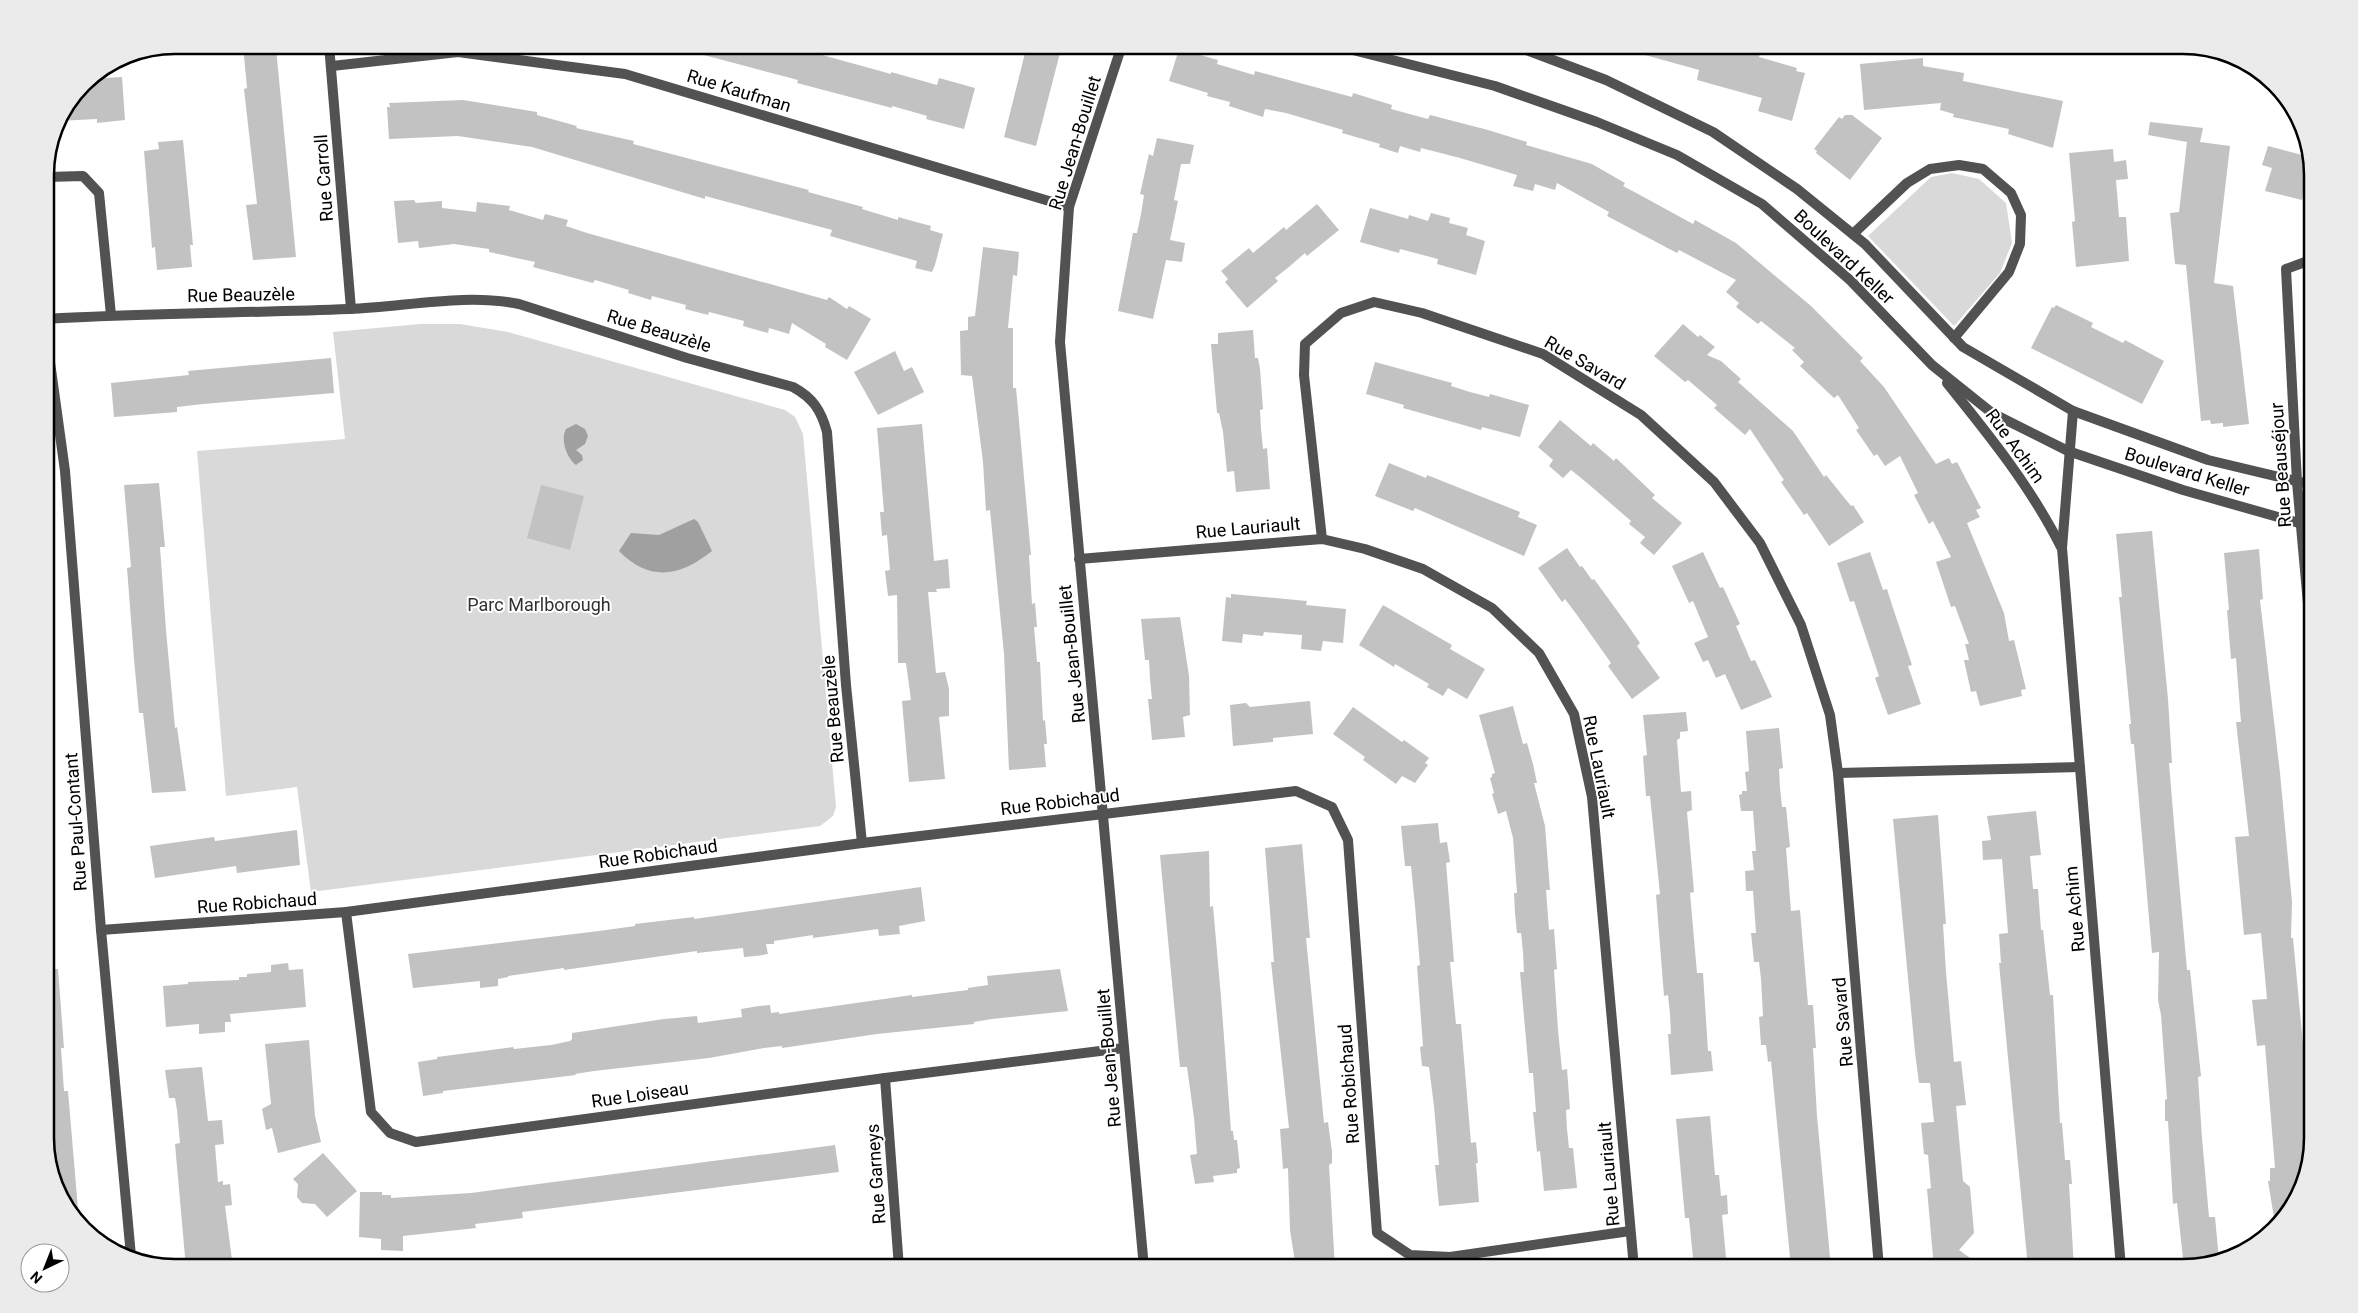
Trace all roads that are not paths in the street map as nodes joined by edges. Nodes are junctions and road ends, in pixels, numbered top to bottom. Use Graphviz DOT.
graph roads {
  1 [pos="330,54"];
  2 [pos="440,54"];
  3 [pos="473,54"];
  4 [pos="1119,54"];
  5 [pos="1369,54"];
  6 [pos="1537,54"];
  7 [pos="332,66"];
  8 [pos="54,177"];
  9 [pos="1069,207"];
  10 [pos="1853,234"];
  11 [pos="2304,262"];
  12 [pos="351,310"];
  13 [pos="111,315"];
  14 [pos="54,318"];
  15 [pos="1954,338"];
  16 [pos="1934,368"];
  17 [pos="54,391"];
  18 [pos="2073,411"];
  19 [pos="2068,451"];
  20 [pos="2297,482"];
  21 [pos="2304,483"];
  22 [pos="2300,524"];
  23 [pos="2304,525"];
  24 [pos="1322,538"];
  25 [pos="2062,548"];
  26 [pos="1079,559"];
  27 [pos="2304,566"];
  28 [pos="2080,767"];
  29 [pos="1838,773"];
  30 [pos="1104,813"];
  31 [pos="862,843"];
  32 [pos="346,912"];
  33 [pos="101,930"];
  34 [pos="1124,1048"];
  35 [pos="885,1078"];
  36 [pos="1630,1231"];
  37 [pos="131,1251"];
  38 [pos="898,1259"];
  39 [pos="1143,1259"];
  40 [pos="1633,1259"];
  41 [pos="1879,1259"];
  42 [pos="2120,1259"];
  1 -- 7 [label="street, Rue Carroll"];
  2 -- 7 [label="street, Rue Kaufman"];
  3 -- 9 [label="street, Rue Kaufman"];
  4 -- 9 [label="street, Rue Jean-Bouillet"];
  5 -- 16 [label="street, Boulevard Keller"];
  6 -- 10 [label="street, Boulevard Keller"];
  7 -- 12 [label="street, Rue Carroll"];
  8 -- 13 [label="street"];
  9 -- 26 [label="street, Rue Jean-Bouillet"];
  10 -- 15 [label="street, Boulevard Keller"];
  10 -- 15 [label="street"];
  11 -- 20 [label="street, Rue Beauséjour"];
  12 -- 13 [label="street, Rue Beauzèle"];
  12 -- 31 [label="street, Rue Beauzèle"];
  13 -- 14 [label="street, Rue Beauzèle"];
  15 -- 18 [label="street, Boulevard Keller"];
  16 -- 19 [label="street, Boulevard Keller"];
  16 -- 25 [label="street, Rue Achim"];
  17 -- 33 [label="street, Rue Paul-Contant"];
  18 -- 19 [label="street, Rue Achim"];
  18 -- 20 [label="street, Boulevard Keller"];
  19 -- 22 [label="street, Boulevard Keller"];
  19 -- 25 [label="street, Rue Achim"];
  20 -- 21 [label="street, Boulevard Keller"];
  20 -- 22 [label="street, Rue Beauséjour"];
  22 -- 23 [label="street, Boulevard Keller"];
  22 -- 27 [label="street, Rue Beauséjour"];
  24 -- 26 [label="street, Rue Lauriault"];
  24 -- 29 [label="street, Rue Savard"];
  24 -- 36 [label="street, Rue Lauriault"];
  25 -- 28 [label="street, Rue Achim"];
  26 -- 30 [label="street, Rue Jean-Bouillet"];
  28 -- 29 [label="street"];
  28 -- 42 [label="street, Rue Achim"];
  29 -- 41 [label="street, Rue Savard"];
  30 -- 31 [label="street, Rue Robichaud"];
  30 -- 34 [label="street, Rue Jean-Bouillet"];
  30 -- 36 [label="street, Rue Robichaud"];
  31 -- 32 [label="street, Rue Robichaud"];
  32 -- 33 [label="street, Rue Robichaud"];
  32 -- 35 [label="street, Rue Loiseau"];
  33 -- 37 [label="street, Rue Paul-Contant"];
  34 -- 35 [label="street, Rue Loiseau"];
  34 -- 39 [label="street, Rue Jean-Bouillet"];
  35 -- 38 [label="street, Rue Garneys"];
  36 -- 40 [label="street, Rue Lauriault"];
}
